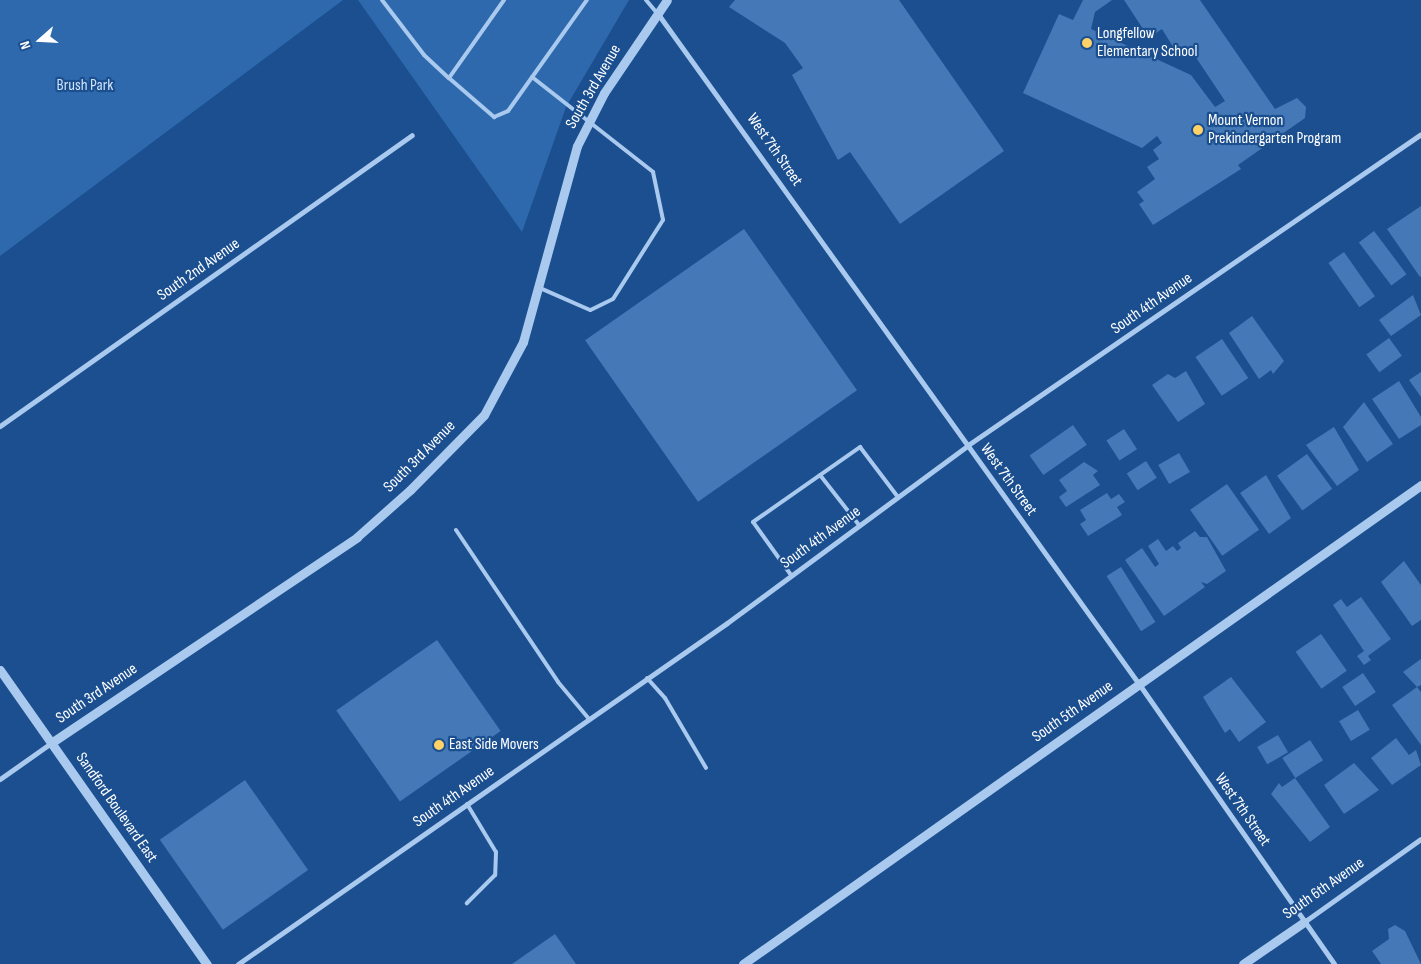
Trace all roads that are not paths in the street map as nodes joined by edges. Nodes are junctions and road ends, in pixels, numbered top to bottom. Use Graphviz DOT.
graph roads {
  1 [pos="382,0"];
  2 [pos="504,0"];
  3 [pos="587,0"];
  4 [pos="646,0"];
  5 [pos="667,0"];
  6 [pos="657,13"];
  7 [pos="532,77"];
  8 [pos="449,78"];
  9 [pos="589,123"];
  10 [pos="1421,134"];
  11 [pos="412,135"];
  12 [pos="540,288"];
  13 [pos="0,426"];
  14 [pos="968,445"];
  15 [pos="820,475"];
  16 [pos="1421,485"];
  17 [pos="898,497"];
  18 [pos="859,525"];
  19 [pos="456,530"];
  20 [pos="791,575"];
  21 [pos="0,670"];
  22 [pos="647,678"];
  23 [pos="1139,684"];
  24 [pos="589,719"];
  25 [pos="51,743"];
  26 [pos="706,768"];
  27 [pos="0,779"];
  28 [pos="466,804"];
  29 [pos="1421,839"];
  30 [pos="467,903"];
  31 [pos="1304,922"];
  32 [pos="207,964"];
  33 [pos="238,964"];
  34 [pos="743,964"];
  35 [pos="1243,964"];
  36 [pos="1334,964"];
  1 -- 8 [label="lane"];
  2 -- 8 [label="lane"];
  3 -- 7 [label="lane"];
  4 -- 6 [label="lane"];
  5 -- 6 [label="street, South 3rd Avenue"];
  6 -- 9 [label="street, South 3rd Avenue"];
  6 -- 14 [label="street, West 7th Street"];
  7 -- 8 [label="lane"];
  7 -- 9 [label="lane"];
  9 -- 12 [label="street, South 3rd Avenue"];
  9 -- 12 [label="lane"];
  10 -- 14 [label="street, South 4th Avenue"];
  11 -- 13 [label="street, South 2nd Avenue"];
  12 -- 25 [label="street, South 3rd Avenue"];
  14 -- 17 [label="street, South 4th Avenue"];
  14 -- 23 [label="street, West 7th Street"];
  15 -- 17 [label="lane"];
  15 -- 18 [label="lane"];
  15 -- 20 [label="lane"];
  16 -- 23 [label="street, South 5th Avenue"];
  17 -- 18 [label="street, South 4th Avenue"];
  18 -- 20 [label="street, South 4th Avenue"];
  19 -- 24 [label="lane"];
  20 -- 22 [label="street, South 4th Avenue"];
  21 -- 25 [label="street, Sandford Boulevard East"];
  22 -- 24 [label="street, South 4th Avenue"];
  22 -- 26 [label="lane"];
  23 -- 31 [label="street, West 7th Street"];
  23 -- 34 [label="street, South 5th Avenue"];
  24 -- 28 [label="street, South 4th Avenue"];
  25 -- 27 [label="street, South 3rd Avenue"];
  25 -- 32 [label="street, Sandford Boulevard East"];
  28 -- 30 [label="lane"];
  28 -- 33 [label="street, South 4th Avenue"];
  29 -- 31 [label="street, South 6th Avenue"];
  31 -- 35 [label="street, South 6th Avenue"];
  31 -- 36 [label="street, West 7th Street"];
}
